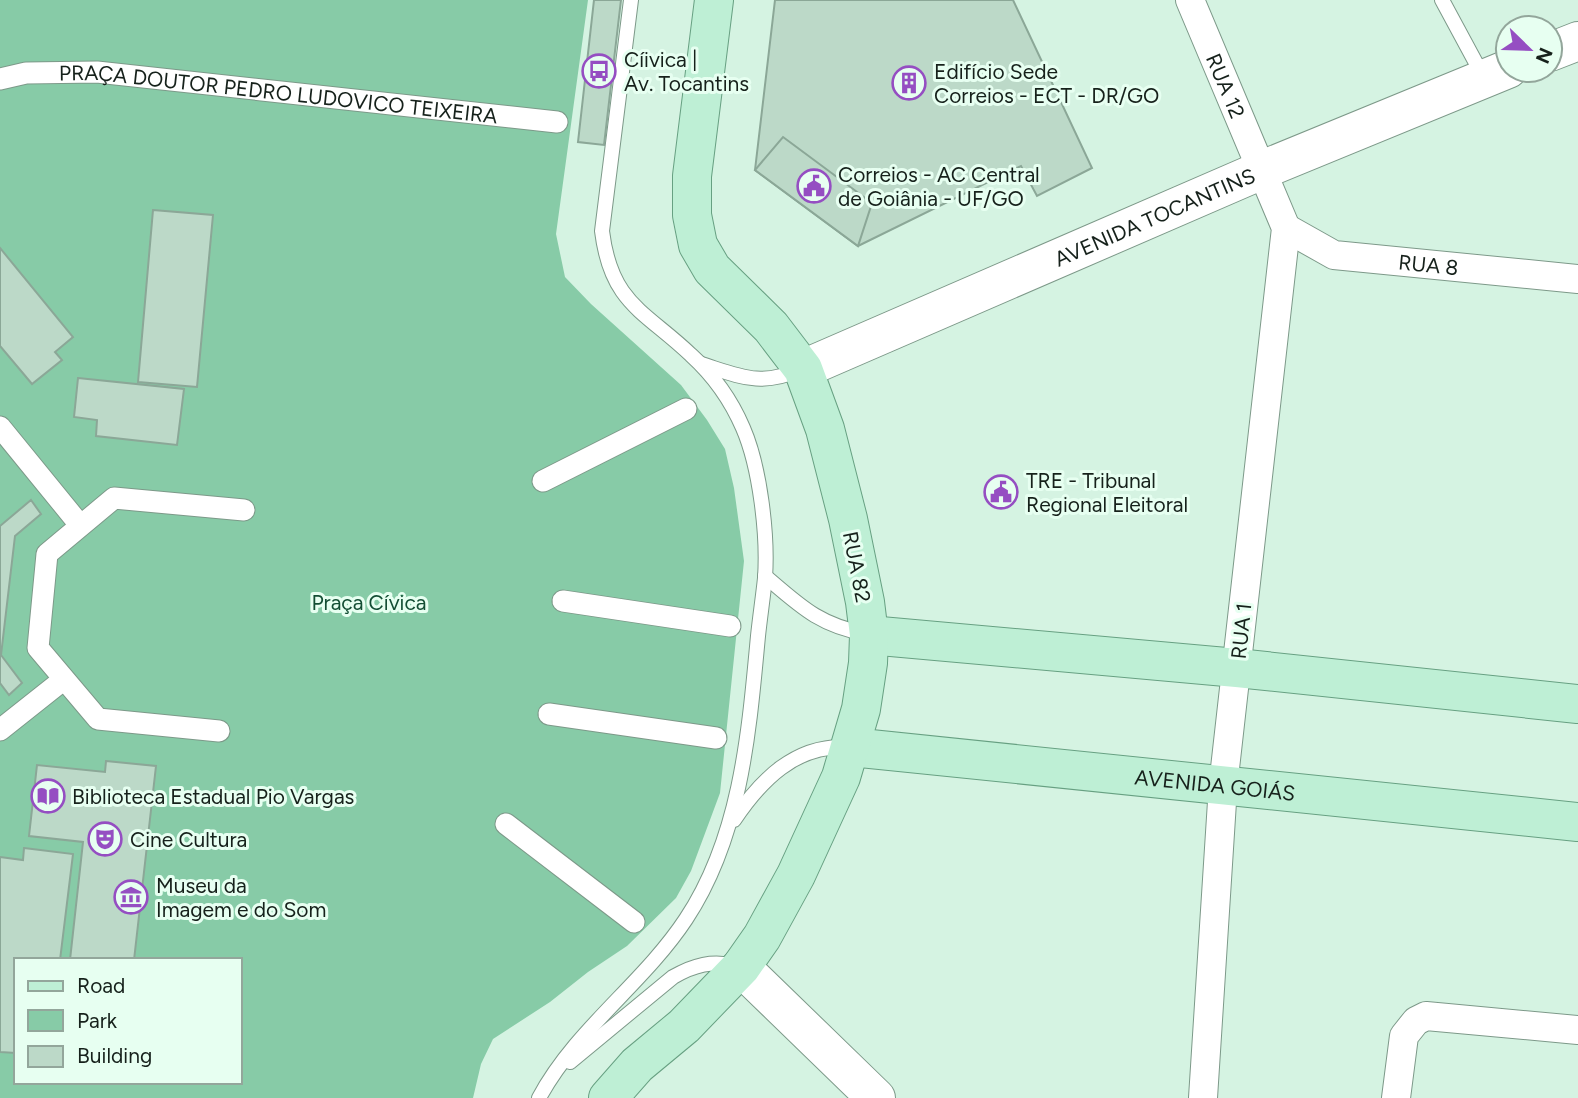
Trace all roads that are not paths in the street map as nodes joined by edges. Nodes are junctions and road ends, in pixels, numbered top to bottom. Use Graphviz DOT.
graph roads {
  1 [pos="631,0"];
  2 [pos="714,0"];
  3 [pos="1190,0"];
  4 [pos="1442,0"];
  5 [pos="1494,71"];
  6 [pos="1494,75"];
  7 [pos="0,79"];
  8 [pos="557,122"];
  9 [pos="1262,170"];
  10 [pos="1286,228"];
  11 [pos="1578,279"];
  12 [pos="701,364"];
  13 [pos="803,369"];
  14 [pos="686,409"];
  15 [pos="0,427"];
  16 [pos="543,481"];
  17 [pos="244,510"];
  18 [pos="80,525"];
  19 [pos="765,576"];
  20 [pos="563,601"];
  21 [pos="730,626"];
  22 [pos="869,635"];
  23 [pos="1237,668"];
  24 [pos="63,680"];
  25 [pos="1578,704"];
  26 [pos="549,714"];
  27 [pos="0,730"];
  28 [pos="219,731"];
  29 [pos="716,738"];
  30 [pos="851,747"];
  31 [pos="1223,786"];
  32 [pos="1570,818"];
  33 [pos="506,824"];
  34 [pos="725,832"];
  35 [pos="634,922"];
  36 [pos="741,967"];
  37 [pos="1578,1030"];
  38 [pos="546,1084"];
  39 [pos="539,1098"];
  40 [pos="608,1098"];
  41 [pos="876,1098"];
  42 [pos="1203,1098"];
  43 [pos="1396,1098"];
  1 -- 12 [label="lane"];
  2 -- 13 [label="main road, RUA 82"];
  3 -- 9 [label="street, RUA 12"];
  4 -- 5 [label="lane"];
  6 -- 9 [label="main road, AVENIDA TOCANTINS"];
  7 -- 8 [label="street, PRAÇA DOUTOR PEDRO LUDOVICO TEIXEIRA"];
  9 -- 10 [label="street, RUA 1"];
  9 -- 13 [label="main road, AVENIDA TOCANTINS"];
  10 -- 11 [label="street, RUA 8"];
  10 -- 23 [label="street, RUA 1"];
  12 -- 13 [label="lane"];
  12 -- 19 [label="lane"];
  13 -- 22 [label="main road, RUA 82"];
  14 -- 16 [label="street"];
  15 -- 18 [label="street"];
  17 -- 18 [label="street"];
  18 -- 24 [label="street"];
  19 -- 22 [label="lane"];
  19 -- 34 [label="lane"];
  20 -- 21 [label="street"];
  22 -- 23 [label="main road"];
  22 -- 30 [label="main road, RUA 82"];
  23 -- 25 [label="main road"];
  23 -- 31 [label="street, RUA 1"];
  24 -- 27 [label="street"];
  24 -- 28 [label="street"];
  26 -- 29 [label="street"];
  30 -- 31 [label="main road, AVENIDA GOIÁS"];
  30 -- 34 [label="lane"];
  30 -- 36 [label="main road, RUA 82"];
  31 -- 32 [label="main road, AVENIDA GOIÁS"];
  31 -- 42 [label="street, RUA 1"];
  33 -- 35 [label="street"];
  34 -- 38 [label="lane"];
  36 -- 38 [label="lane"];
  36 -- 40 [label="main road, RUA 82"];
  36 -- 41 [label="main road"];
  37 -- 43 [label="street"];
  38 -- 39 [label="lane"];
}
